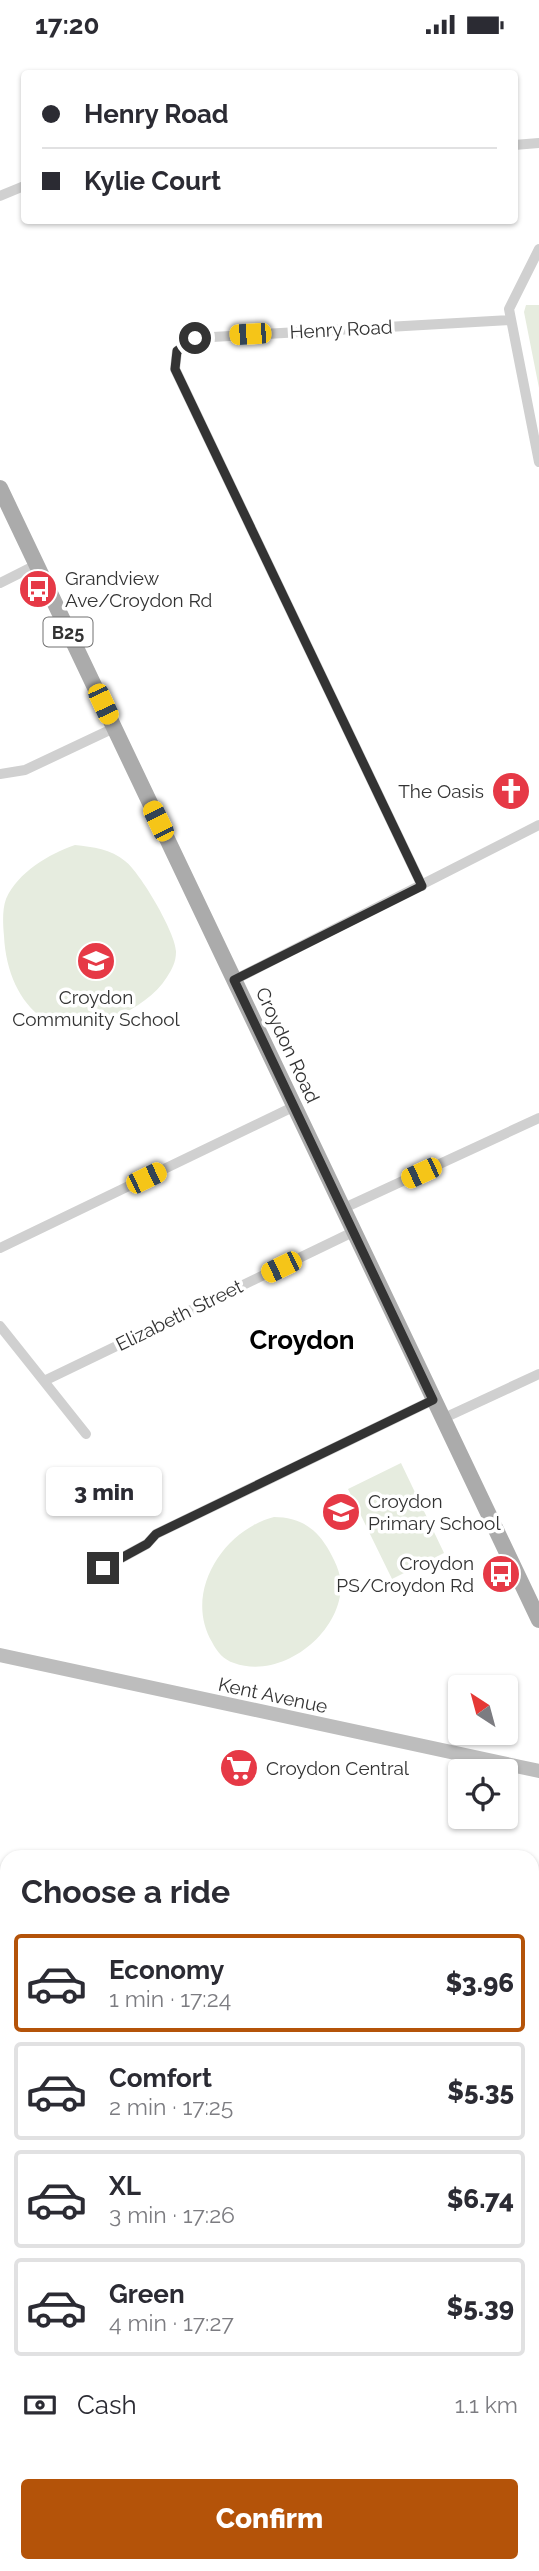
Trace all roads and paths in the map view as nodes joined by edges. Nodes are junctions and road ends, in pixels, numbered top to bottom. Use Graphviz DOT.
graph roads {
  1 [pos="539,143"];
  2 [pos="518,145"];
  3 [pos="21,187"];
  4 [pos="0,196"];
  5 [pos="539,249"];
  6 [pos="510,320"];
  7 [pos="539,462"];
  8 [pos="0,488"];
  9 [pos="36,565"];
  10 [pos="0,583"];
  11 [pos="114,728"];
  12 [pos="0,773"];
  13 [pos="539,825"];
  14 [pos="422,886"];
  15 [pos="234,980"];
  16 [pos="293,1107"];
  17 [pos="539,1118"];
  18 [pos="342,1209"];
  19 [pos="353,1232"];
  20 [pos="0,1248"];
  21 [pos="0,1326"];
  22 [pos="539,1374"];
  23 [pos="44,1381"];
  24 [pos="433,1400"];
  25 [pos="442,1419"];
  26 [pos="86,1434"];
  27 [pos="103,1568"];
  28 [pos="539,1620"];
  29 [pos="0,1655"];
  30 [pos="539,1771"];
  1 -- 2 [label="street"];
  3 -- 4 [label="street"];
  5 -- 6 [label="street"];
  6 -- 7 [label="street"];
  6 -- 14 [label="street, Henry Road"];
  8 -- 9 [label="main road, Croydon Road / B25"];
  9 -- 10 [label="street"];
  9 -- 11 [label="main road, Croydon Road / B25"];
  11 -- 12 [label="street"];
  11 -- 15 [label="main road, Croydon Road / B25"];
  13 -- 14 [label="street"];
  14 -- 15 [label="street"];
  15 -- 16 [label="main road, Croydon Road / B25"];
  16 -- 18 [label="main road, Croydon Road / B25"];
  16 -- 20 [label="street"];
  17 -- 18 [label="street"];
  18 -- 19 [label="main road, Croydon Road / B25"];
  19 -- 23 [label="street, Elizabeth Street"];
  19 -- 24 [label="main road, Croydon Road / B25"];
  21 -- 23 [label="street"];
  22 -- 25 [label="street"];
  23 -- 26 [label="street"];
  24 -- 25 [label="main road, Croydon Road / B25"];
  24 -- 27 [label="street"];
  25 -- 28 [label="main road, Croydon Road / B25"];
  29 -- 30 [label="main road, Kent Avenue"];
}
